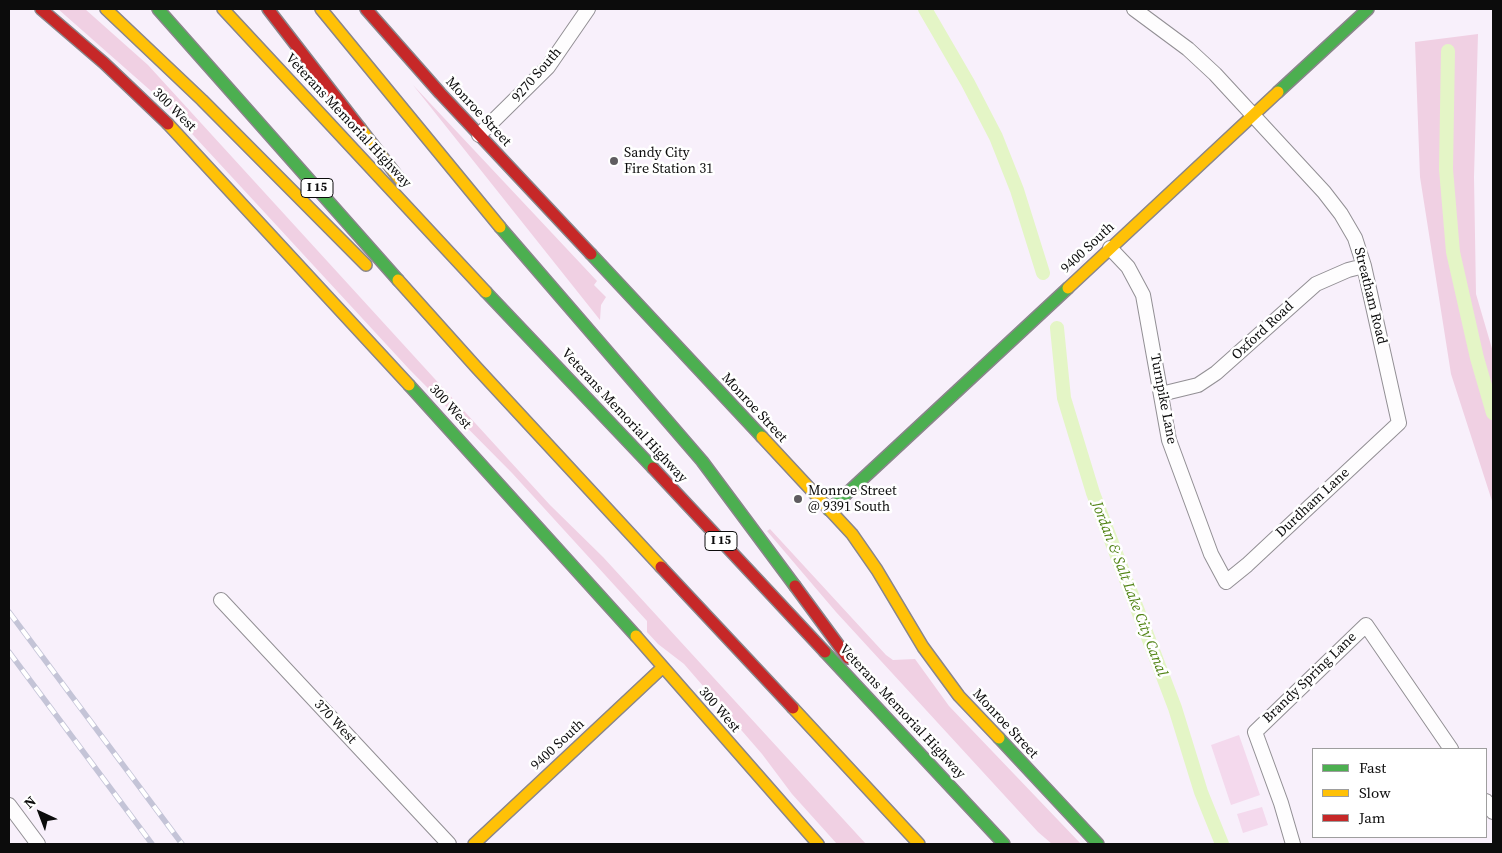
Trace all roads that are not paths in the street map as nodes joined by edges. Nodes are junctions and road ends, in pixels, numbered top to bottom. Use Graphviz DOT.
graph roads {
  1 [pos="41,9"];
  2 [pos="106,9"];
  3 [pos="158,9"];
  4 [pos="223,9"];
  5 [pos="268,9"];
  6 [pos="321,9"];
  7 [pos="366,9"];
  8 [pos="588,9"];
  9 [pos="1134,9"];
  10 [pos="1368,9"];
  11 [pos="1253,115"];
  12 [pos="479,135"];
  13 [pos="1110,248"];
  14 [pos="1364,266"];
  15 [pos="482,288"];
  16 [pos="476,367"];
  17 [pos="1161,394"];
  18 [pos="1399,423"];
  19 [pos="829,510"];
  20 [pos="1226,582"];
  21 [pos="220,600"];
  22 [pos="662,668"];
  23 [pos="1449,748"];
  24 [pos="960,795"];
  25 [pos="9,805"];
  26 [pos="38,844"];
  27 [pos="450,844"];
  28 [pos="474,844"];
  29 [pos="818,844"];
  30 [pos="919,844"];
  31 [pos="1004,844"];
  32 [pos="1098,844"];
  33 [pos="1293,844"];
  1 -- 22 [label="main road, 300 West"];
  2 -- 16 [label="main road"];
  3 -- 16 [label="main road, I 15"];
  4 -- 15 [label="main road, Veterans Memorial Highway / I 15"];
  5 -- 15 [label="main road"];
  6 -- 24 [label="main road"];
  7 -- 12 [label="main road, Monroe Street"];
  8 -- 12 [label="street, 9270 South"];
  9 -- 11 [label="street, Streatham Road"];
  10 -- 11 [label="main road, 9400 South"];
  11 -- 13 [label="main road, 9400 South"];
  11 -- 14 [label="street, Streatham Road"];
  12 -- 19 [label="main road, Monroe Street"];
  13 -- 17 [label="street, Turnpike Lane"];
  13 -- 19 [label="main road, 9400 South"];
  14 -- 17 [label="street, Oxford Road"];
  14 -- 18 [label="street, Streatham Road"];
  15 -- 24 [label="main road, Veterans Memorial Highway / I 15"];
  16 -- 30 [label="main road, I 15"];
  17 -- 20 [label="street, Turnpike Lane"];
  18 -- 20 [label="street, Durdham Lane"];
  19 -- 32 [label="main road, Monroe Street"];
  21 -- 27 [label="street, 370 West"];
  22 -- 28 [label="main road, 9400 South"];
  22 -- 29 [label="main road, 300 West"];
  23 -- 33 [label="street, Brandy Spring Lane"];
  24 -- 31 [label="main road, Veterans Memorial Highway / I 15"];
  25 -- 26 [label="street"];
}
